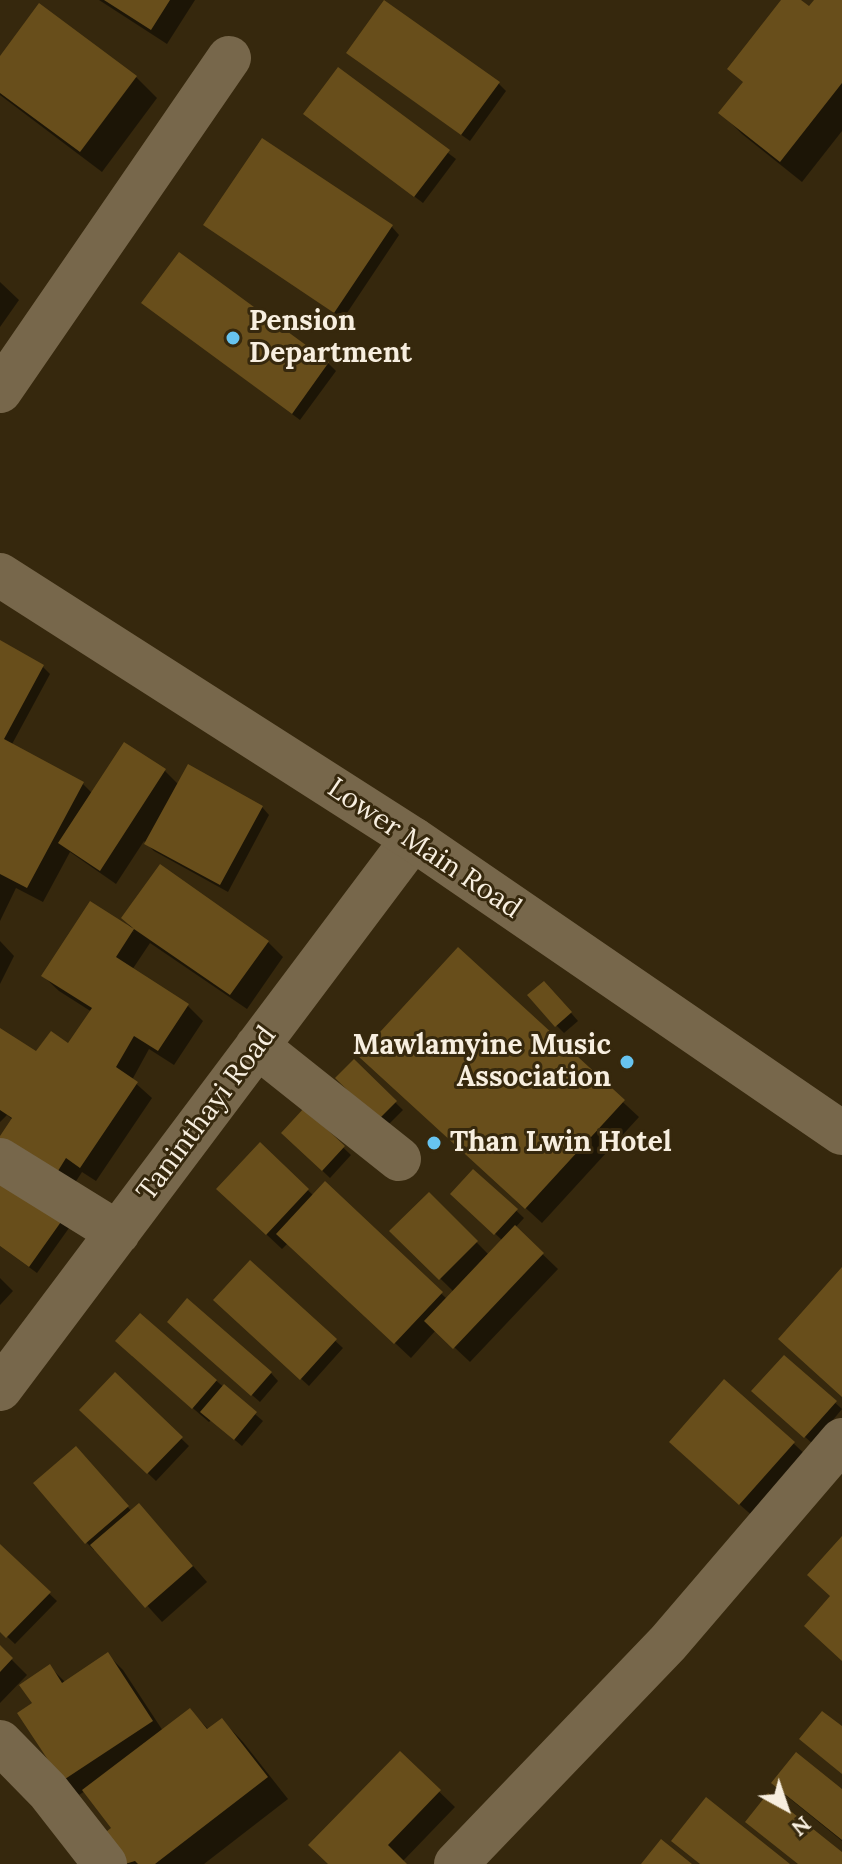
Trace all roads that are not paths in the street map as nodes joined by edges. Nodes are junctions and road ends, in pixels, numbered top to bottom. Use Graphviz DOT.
graph roads {
  1 [pos="229,58"];
  2 [pos="0,391"];
  3 [pos="0,575"];
  4 [pos="413,839"];
  5 [pos="257,1046"];
  6 [pos="842,1133"];
  7 [pos="399,1159"];
  8 [pos="0,1160"];
  9 [pos="118,1233"];
  10 [pos="0,1389"];
  11 [pos="842,1440"];
  12 [pos="0,1742"];
  13 [pos="105,1864"];
  14 [pos="456,1864"];
  1 -- 2 [label="street"];
  3 -- 4 [label="street, Lower Main Road"];
  4 -- 5 [label="street, Taninthayi Road"];
  4 -- 6 [label="street, Lower Main Road"];
  5 -- 7 [label="street"];
  5 -- 9 [label="street, Taninthayi Road"];
  8 -- 9 [label="street"];
  9 -- 10 [label="street, Taninthayi Road"];
  11 -- 14 [label="street"];
  12 -- 13 [label="street"];
}
